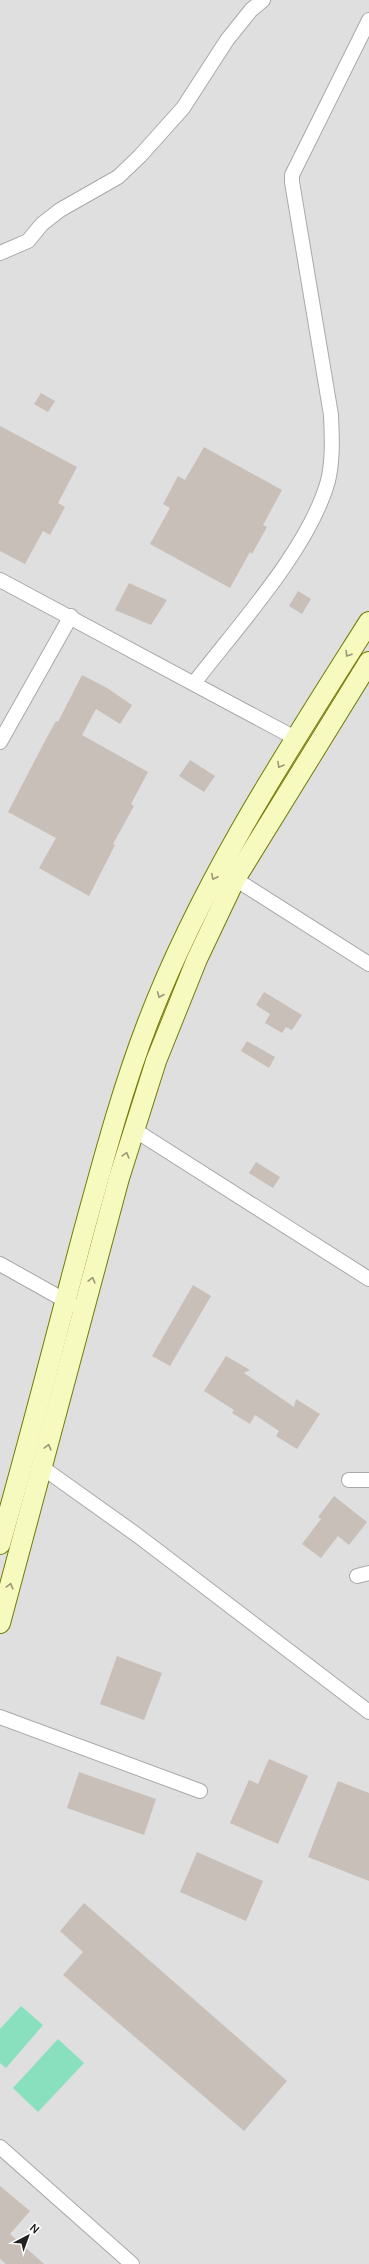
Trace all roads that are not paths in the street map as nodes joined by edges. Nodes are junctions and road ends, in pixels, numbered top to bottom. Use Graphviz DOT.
graph roads {
  1 [pos="263,0"];
  2 [pos="369,20"];
  3 [pos="0,253"];
  4 [pos="0,580"];
  5 [pos="71,616"];
  6 [pos="369,622"];
  7 [pos="369,662"];
  8 [pos="194,683"];
  9 [pos="295,738"];
  10 [pos="0,742"];
  11 [pos="235,879"];
  12 [pos="369,964"];
  13 [pos="133,1129"];
  14 [pos="0,1264"];
  15 [pos="369,1279"];
  16 [pos="65,1302"];
  17 [pos="84,1311"];
  18 [pos="43,1468"];
  19 [pos="349,1480"];
  20 [pos="369,1480"];
  21 [pos="0,1544"];
  22 [pos="0,1623"];
  23 [pos="369,1712"];
  24 [pos="0,1717"];
  25 [pos="200,1791"];
  26 [pos="0,2147"];
  27 [pos="132,2264"];
  1 -- 3 [label="street"];
  2 -- 8 [label="street"];
  4 -- 5 [label="street"];
  5 -- 8 [label="street"];
  5 -- 10 [label="street"];
  6 -- 9 [label="main road, one-way"];
  7 -- 11 [label="main road"];
  8 -- 9 [label="street"];
  9 -- 16 [label="main road, one-way"];
  11 -- 12 [label="street"];
  11 -- 13 [label="main road"];
  13 -- 15 [label="street"];
  17 -- 13 [label="main road, one-way"];
  14 -- 16 [label="street"];
  16 -- 17 [label="street"];
  16 -- 21 [label="main road"];
  18 -- 17 [label="main road, one-way"];
  22 -- 18 [label="main road, one-way"];
  18 -- 23 [label="street"];
  19 -- 20 [label="street"];
  24 -- 25 [label="street"];
  26 -- 27 [label="street"];
}
